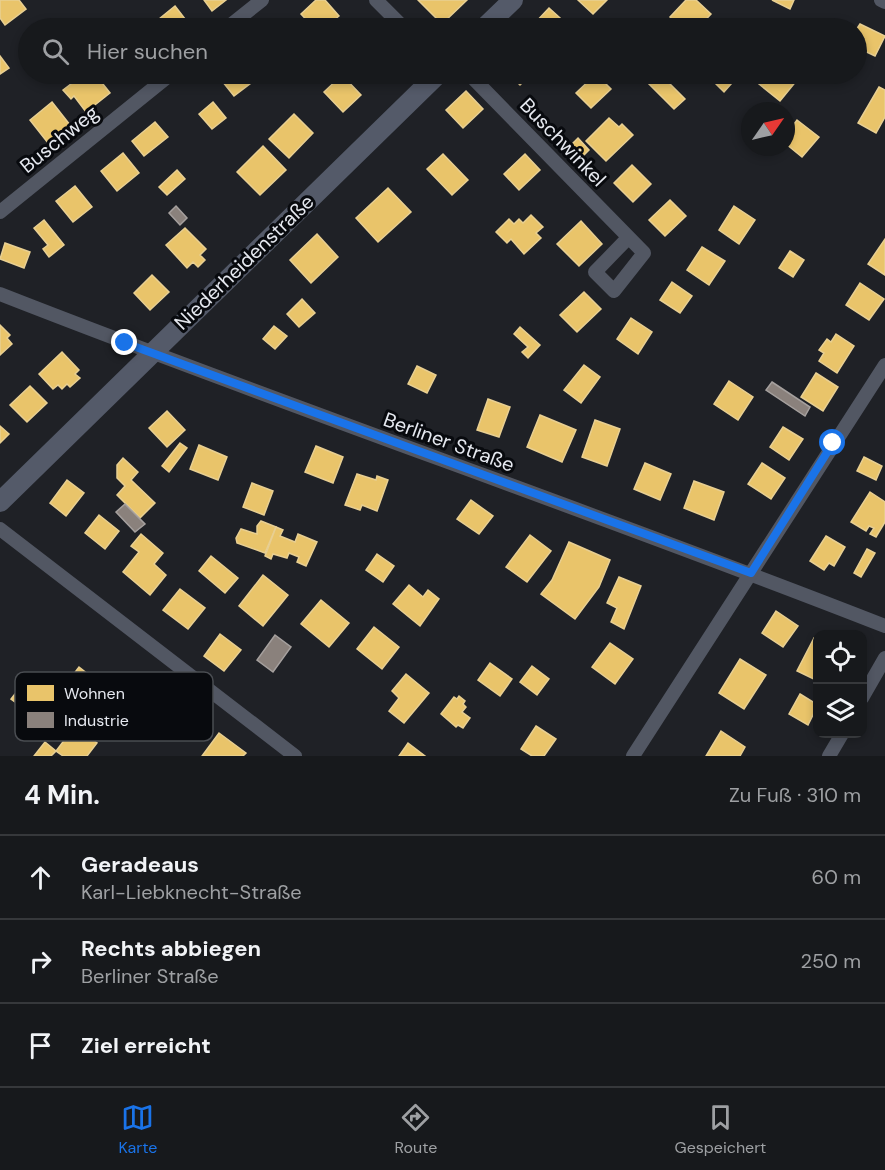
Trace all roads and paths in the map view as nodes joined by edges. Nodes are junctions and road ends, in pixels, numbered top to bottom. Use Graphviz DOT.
graph roads {
  1 [pos="262,0"];
  2 [pos="376,0"];
  3 [pos="513,0"];
  4 [pos="240,18"];
  5 [pos="394,18"];
  6 [pos="494,18"];
  7 [pos="159,84"];
  8 [pos="428,84"];
  9 [pos="479,84"];
  10 [pos="0,212"];
  11 [pos="628,238"];
  12 [pos="0,294"];
  13 [pos="151,353"];
  14 [pos="885,365"];
  15 [pos="0,502"];
  16 [pos="0,529"];
  17 [pos="751,573"];
  18 [pos="885,626"];
  19 [pos="885,658"];
  20 [pos="186,672"];
  21 [pos="867,689"];
  22 [pos="213,693"];
  23 [pos="840,738"];
  24 [pos="295,756"];
  25 [pos="633,756"];
  26 [pos="829,756"];
  1 -- 4 [label="street"];
  2 -- 5 [label="street"];
  3 -- 6 [label="street"];
  7 -- 10 [label="street, Buschweg"];
  8 -- 13 [label="street, Niederheidenstraße"];
  9 -- 11 [label="street, Buschwinkel"];
  12 -- 13 [label="street, Berliner Straße"];
  13 -- 15 [label="street, Niederheidenstraße"];
  13 -- 17 [label="street, Berliner Straße"];
  14 -- 17 [label="street"];
  16 -- 20 [label="street"];
  17 -- 18 [label="street, Berliner Straße"];
  17 -- 25 [label="street"];
  19 -- 21 [label="street"];
  22 -- 24 [label="street"];
  23 -- 26 [label="street"];
}
